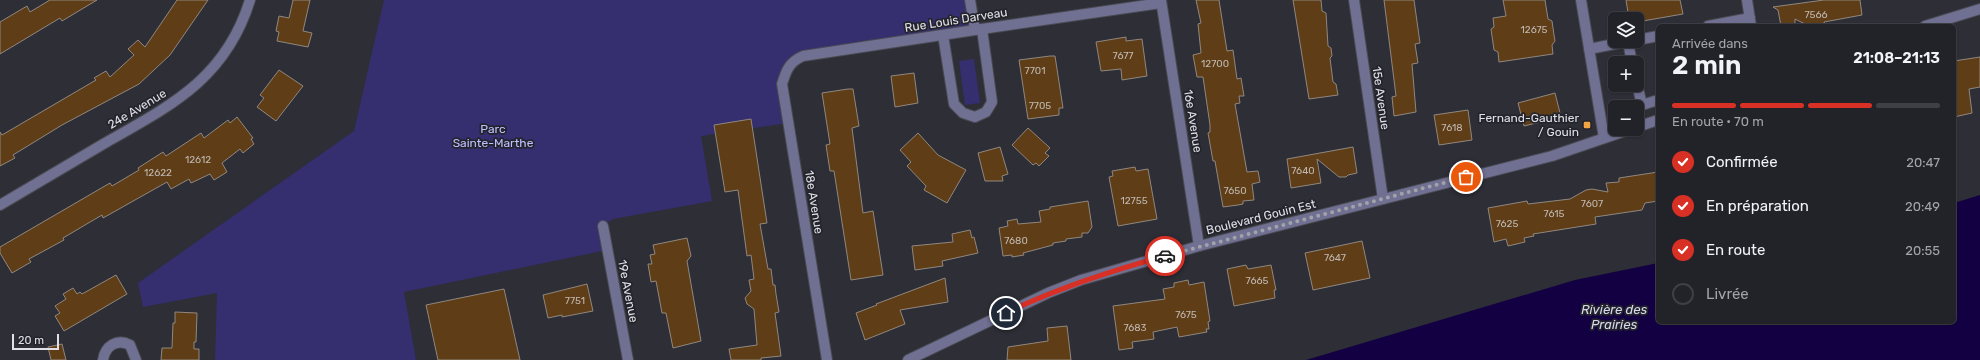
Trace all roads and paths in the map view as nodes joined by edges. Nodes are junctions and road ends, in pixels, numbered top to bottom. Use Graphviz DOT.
graph roads {
  1 [pos="250,0"];
  2 [pos="970,0"];
  3 [pos="1354,0"];
  4 [pos="1582,0"];
  5 [pos="1747,0"];
  6 [pos="1161,2"];
  7 [pos="1980,9"];
  8 [pos="1751,22"];
  9 [pos="1731,24"];
  10 [pos="1931,24"];
  11 [pos="978,29"];
  12 [pos="943,35"];
  13 [pos="1656,36"];
  14 [pos="1644,39"];
  15 [pos="1608,45"];
  16 [pos="1589,49"];
  17 [pos="803,56"];
  18 [pos="1639,92"];
  19 [pos="1656,101"];
  20 [pos="1656,121"];
  21 [pos="1644,125"];
  22 [pos="1610,136"];
  23 [pos="1604,138"];
  24 [pos="1383,199"];
  25 [pos="0,205"];
  26 [pos="603,226"];
  27 [pos="1199,246"];
  28 [pos="103,360"];
  29 [pos="136,360"];
  30 [pos="628,360"];
  31 [pos="827,360"];
  32 [pos="908,360"];
  1 -- 25 [label="street, 24e Avenue"];
  2 -- 11 [label="street"];
  3 -- 24 [label="street, 15e Avenue"];
  4 -- 16 [label="street"];
  5 -- 8 [label="street"];
  6 -- 11 [label="street, Rue Louis Darveau"];
  6 -- 27 [label="street, 16e Avenue"];
  7 -- 10 [label="street"];
  8 -- 9 [label="street"];
  11 -- 12 [label="street, Rue Louis Darveau"];
  11 -- 12 [label="street"];
  12 -- 17 [label="street, Rue Louis Darveau"];
  13 -- 14 [label="street"];
  15 -- 16 [label="street"];
  16 -- 23 [label="street"];
  17 -- 31 [label="street, 18e Avenue"];
  18 -- 19 [label="street"];
  20 -- 21 [label="street"];
  22 -- 23 [label="street, Boulevard Gouin Est"];
  23 -- 24 [label="street, Boulevard Gouin Est"];
  24 -- 27 [label="street, Boulevard Gouin Est"];
  26 -- 30 [label="street, 19e Avenue"];
  27 -- 32 [label="street, Boulevard Gouin Est"];
  28 -- 29 [label="street"];
}
